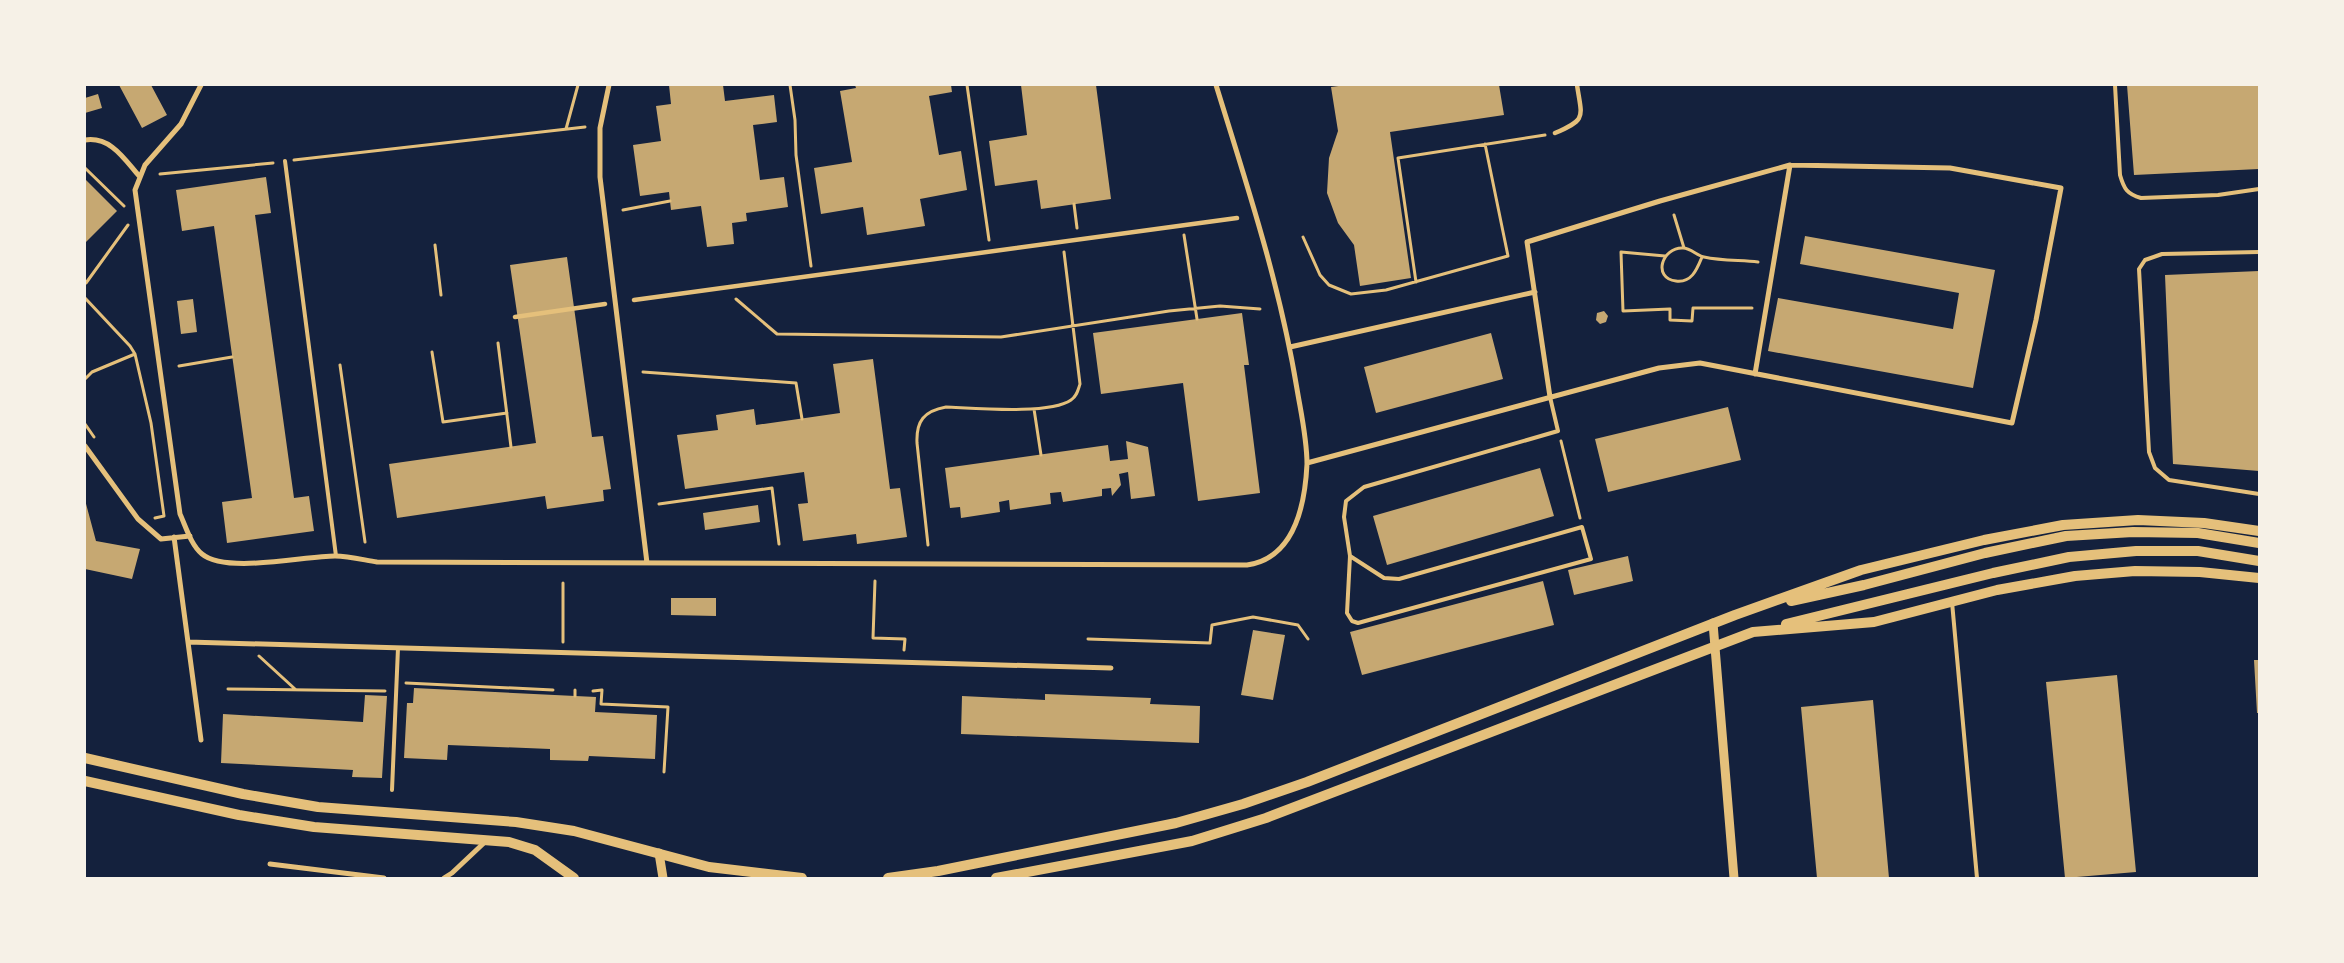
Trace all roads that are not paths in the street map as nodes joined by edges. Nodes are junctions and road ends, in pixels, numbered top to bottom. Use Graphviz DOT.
graph roads {
  1 [pos="201,85"];
  2 [pos="609,85"];
  3 [pos="1216,85"];
  4 [pos="1577,85"];
  5 [pos="2115,85"];
  6 [pos="1555,133"];
  7 [pos="85,140"];
  8 [pos="284,161"];
  9 [pos="1790,165"];
  10 [pos="140,177"];
  11 [pos="2259,189"];
  12 [pos="1237,218"];
  13 [pos="2259,252"];
  14 [pos="1535,292"];
  15 [pos="634,300"];
  16 [pos="605,304"];
  17 [pos="515,317"];
  18 [pos="1290,347"];
  19 [pos="1755,374"];
  20 [pos="1550,397"];
  21 [pos="85,446"];
  22 [pos="1307,463"];
  23 [pos="2259,494"];
  24 [pos="2259,531"];
  25 [pos="190,536"];
  26 [pos="174,537"];
  27 [pos="2259,543"];
  28 [pos="336,556"];
  29 [pos="1350,556"];
  30 [pos="2259,561"];
  31 [pos="647,563"];
  32 [pos="2259,578"];
  33 [pos="1952,602"];
  34 [pos="1748,610"];
  35 [pos="1713,623"];
  36 [pos="1753,632"];
  37 [pos="188,642"];
  38 [pos="1715,646"];
  39 [pos="398,648"];
  40 [pos="1111,668"];
  41 [pos="201,740"];
  42 [pos="85,758"];
  43 [pos="85,781"];
  44 [pos="392,790"];
  45 [pos="486,841"];
  46 [pos="659,853"];
  47 [pos="270,864"];
  48 [pos="384,878"];
  49 [pos="444,878"];
  50 [pos="574,878"];
  51 [pos="663,878"];
  52 [pos="802,878"];
  53 [pos="888,878"];
  54 [pos="996,878"];
  55 [pos="1734,878"];
  56 [pos="1976,878"];
  1 -- 10 [label="street"];
  2 -- 31 [label="street"];
  3 -- 18 [label="street"];
  4 -- 6 [label="street"];
  5 -- 11 [label="lane"];
  7 -- 10 [label="street"];
  8 -- 28 [label="lane"];
  9 -- 14 [label="street"];
  9 -- 19 [label="street"];
  9 -- 19 [label="street"];
  10 -- 25 [label="street"];
  12 -- 15 [label="street"];
  13 -- 23 [label="lane"];
  14 -- 18 [label="street"];
  14 -- 20 [label="street"];
  16 -- 17 [label="street"];
  18 -- 22 [label="street"];
  19 -- 20 [label="street"];
  20 -- 22 [label="street"];
  20 -- 29 [label="lane"];
  21 -- 26 [label="street"];
  22 -- 31 [label="street"];
  24 -- 34 [label="main road"];
  25 -- 26 [label="street"];
  25 -- 28 [label="street"];
  26 -- 37 [label="street"];
  27 -- 34 [label="main road"];
  28 -- 31 [label="street"];
  29 -- 29 [label="lane"];
  30 -- 36 [label="main road"];
  32 -- 33 [label="main road"];
  33 -- 36 [label="main road"];
  33 -- 56 [label="lane"];
  34 -- 35 [label="main road"];
  35 -- 38 [label="street"];
  35 -- 53 [label="main road"];
  36 -- 38 [label="main road"];
  37 -- 39 [label="street"];
  37 -- 41 [label="street"];
  38 -- 54 [label="main road"];
  38 -- 55 [label="street"];
  39 -- 40 [label="street"];
  39 -- 44 [label="lane"];
  42 -- 46 [label="main road"];
  43 -- 45 [label="main road"];
  45 -- 49 [label="street"];
  45 -- 50 [label="main road"];
  46 -- 51 [label="street"];
  46 -- 52 [label="main road"];
  47 -- 48 [label="street"];
}
